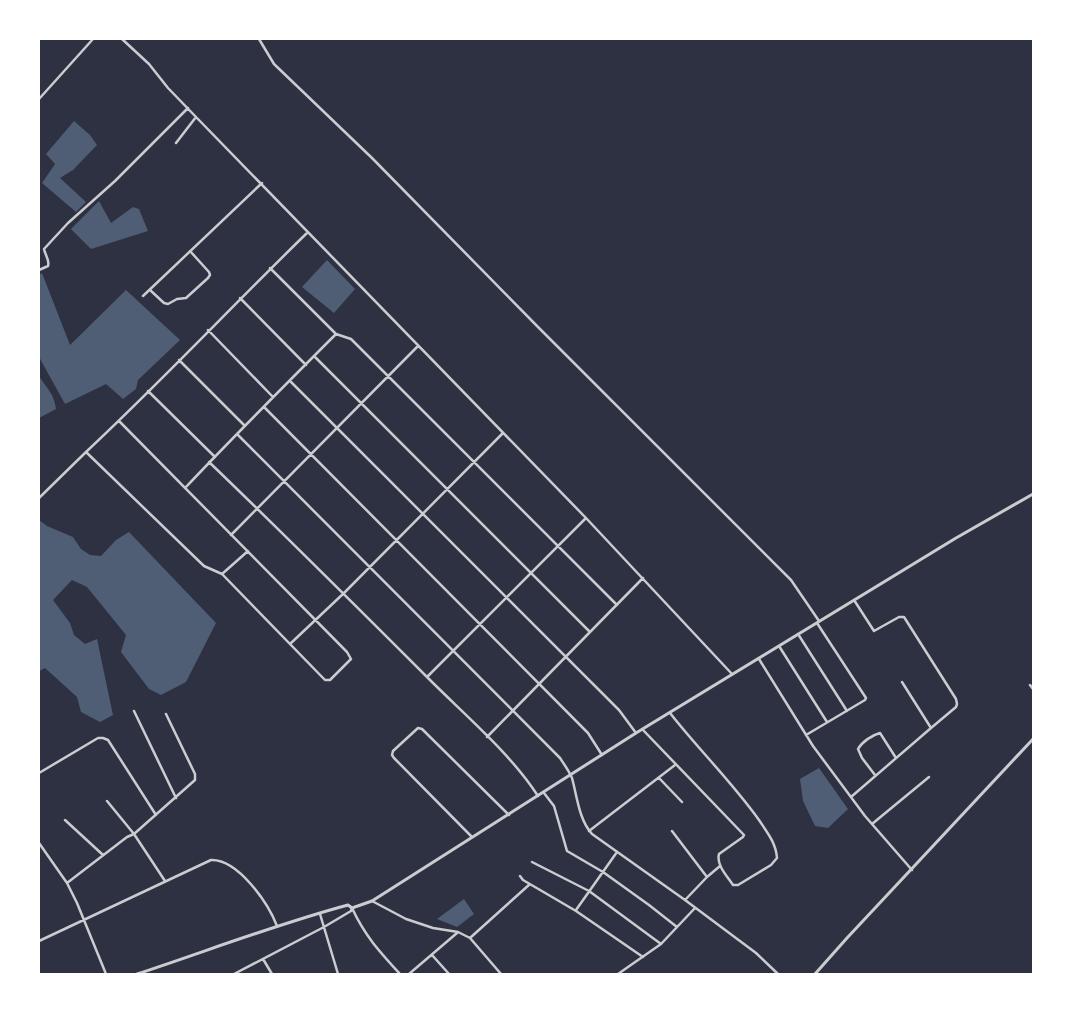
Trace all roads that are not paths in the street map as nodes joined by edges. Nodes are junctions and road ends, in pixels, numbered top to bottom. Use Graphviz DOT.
graph roads {
  1 [pos="93,39"];
  2 [pos="122,39"];
  3 [pos="259,39"];
  4 [pos="39,100"];
  5 [pos="188,108"];
  6 [pos="196,118"];
  7 [pos="176,143"];
  8 [pos="262,183"];
  9 [pos="308,232"];
  10 [pos="190,251"];
  11 [pos="270,268"];
  12 [pos="39,270"];
  13 [pos="149,290"];
  14 [pos="143,296"];
  15 [pos="240,298"];
  16 [pos="208,330"];
  17 [pos="336,334"];
  18 [pos="418,346"];
  19 [pos="314,356"];
  20 [pos="179,360"];
  21 [pos="306,365"];
  22 [pos="387,377"];
  23 [pos="290,381"];
  24 [pos="148,391"];
  25 [pos="273,396"];
  26 [pos="361,403"];
  27 [pos="264,407"];
  28 [pos="119,421"];
  29 [pos="245,426"];
  30 [pos="336,428"];
  31 [pos="237,434"];
  32 [pos="502,434"];
  33 [pos="86,452"];
  34 [pos="311,454"];
  35 [pos="215,457"];
  36 [pos="209,462"];
  37 [pos="474,462"];
  38 [pos="284,481"];
  39 [pos="186,487"];
  40 [pos="448,489"];
  41 [pos="1033,494"];
  42 [pos="39,498"];
  43 [pos="257,508"];
  44 [pos="423,514"];
  45 [pos="586,518"];
  46 [pos="231,535"];
  47 [pos="396,540"];
  48 [pos="558,546"];
  49 [pos="248,551"];
  50 [pos="370,567"];
  51 [pos="531,573"];
  52 [pos="222,574"];
  53 [pos="643,578"];
  54 [pos="344,593"];
  55 [pos="506,597"];
  56 [pos="854,600"];
  57 [pos="617,605"];
  58 [pos="316,620"];
  59 [pos="818,622"];
  60 [pos="480,624"];
  61 [pos="590,632"];
  62 [pos="798,634"];
  63 [pos="290,644"];
  64 [pos="779,646"];
  65 [pos="453,651"];
  66 [pos="566,657"];
  67 [pos="759,659"];
  68 [pos="733,675"];
  69 [pos="427,677"];
  70 [pos="902,682"];
  71 [pos="539,684"];
  72 [pos="1030,686"];
  73 [pos="1033,689"];
  74 [pos="134,711"];
  75 [pos="513,711"];
  76 [pos="847,711"];
  77 [pos="670,713"];
  78 [pos="166,714"];
  79 [pos="827,722"];
  80 [pos="931,728"];
  81 [pos="642,730"];
  82 [pos="636,733"];
  83 [pos="806,735"];
  84 [pos="487,737"];
  85 [pos="1033,740"];
  86 [pos="602,756"];
  87 [pos="896,758"];
  88 [pos="675,764"];
  89 [pos="39,773"];
  90 [pos="875,775"];
  91 [pos="571,776"];
  92 [pos="929,777"];
  93 [pos="659,778"];
  94 [pos="544,793"];
  95 [pos="538,796"];
  96 [pos="851,797"];
  97 [pos="176,798"];
  98 [pos="107,801"];
  99 [pos="682,802"];
  100 [pos="509,815"];
  101 [pos="156,816"];
  102 [pos="65,820"];
  103 [pos="872,824"];
  104 [pos="589,831"];
  105 [pos="672,831"];
  106 [pos="134,834"];
  107 [pos="472,837"];
  108 [pos="39,843"];
  109 [pos="617,852"];
  110 [pos="103,855"];
  111 [pos="532,862"];
  112 [pos="720,866"];
  113 [pos="912,870"];
  114 [pos="603,872"];
  115 [pos="520,876"];
  116 [pos="707,877"];
  117 [pos="165,880"];
  118 [pos="67,884"];
  119 [pos="530,884"];
  120 [pos="589,891"];
  121 [pos="685,900"];
  122 [pos="372,901"];
  123 [pos="352,908"];
  124 [pos="695,908"];
  125 [pos="576,911"];
  126 [pos="320,914"];
  127 [pos="85,919"];
  128 [pos="277,927"];
  129 [pos="324,927"];
  130 [pos="677,927"];
  131 [pos="458,932"];
  132 [pos="470,938"];
  133 [pos="39,941"];
  134 [pos="661,944"];
  135 [pos="432,955"];
  136 [pos="643,957"];
  137 [pos="264,959"];
  138 [pos="106,974"];
  139 [pos="136,974"];
  140 [pos="234,974"];
  141 [pos="272,974"];
  142 [pos="338,974"];
  143 [pos="400,974"];
  144 [pos="409,974"];
  145 [pos="449,974"];
  146 [pos="501,974"];
  147 [pos="618,974"];
  148 [pos="778,974"];
  149 [pos="814,974"];
  1 -- 4 [label="street"];
  2 -- 5 [label="street"];
  3 -- 59 [label="street"];
  5 -- 6 [label="street"];
  5 -- 12 [label="street"];
  6 -- 7 [label="street"];
  6 -- 8 [label="street"];
  8 -- 9 [label="street"];
  8 -- 10 [label="street"];
  9 -- 11 [label="street"];
  9 -- 18 [label="street"];
  10 -- 13 [label="street"];
  10 -- 13 [label="street"];
  11 -- 15 [label="street"];
  11 -- 17 [label="street"];
  13 -- 14 [label="street"];
  15 -- 16 [label="street"];
  15 -- 21 [label="street"];
  16 -- 20 [label="street"];
  16 -- 25 [label="street"];
  17 -- 19 [label="street"];
  17 -- 22 [label="street"];
  18 -- 22 [label="street"];
  18 -- 32 [label="street"];
  19 -- 21 [label="street"];
  19 -- 26 [label="street"];
  20 -- 24 [label="street"];
  20 -- 29 [label="street"];
  21 -- 23 [label="street"];
  22 -- 26 [label="street"];
  22 -- 37 [label="street"];
  23 -- 25 [label="street"];
  23 -- 30 [label="street"];
  24 -- 28 [label="street"];
  24 -- 35 [label="street"];
  25 -- 27 [label="street"];
  26 -- 30 [label="street"];
  26 -- 40 [label="street"];
  27 -- 29 [label="street"];
  27 -- 34 [label="street"];
  28 -- 33 [label="street"];
  28 -- 39 [label="street"];
  29 -- 31 [label="street"];
  30 -- 34 [label="street"];
  30 -- 44 [label="street"];
  31 -- 35 [label="street"];
  31 -- 38 [label="street"];
  32 -- 37 [label="street"];
  32 -- 45 [label="street"];
  33 -- 42 [label="street"];
  33 -- 52 [label="street"];
  34 -- 38 [label="street"];
  34 -- 47 [label="street"];
  35 -- 36 [label="street"];
  36 -- 39 [label="street"];
  36 -- 43 [label="street"];
  37 -- 40 [label="street"];
  37 -- 48 [label="street"];
  38 -- 43 [label="street"];
  38 -- 50 [label="street"];
  39 -- 46 [label="street"];
  40 -- 44 [label="street"];
  40 -- 51 [label="street"];
  41 -- 56 [label="street"];
  43 -- 46 [label="street"];
  43 -- 54 [label="street"];
  44 -- 47 [label="street"];
  44 -- 55 [label="street"];
  45 -- 48 [label="street"];
  45 -- 53 [label="street"];
  46 -- 49 [label="street"];
  47 -- 50 [label="street"];
  47 -- 60 [label="street"];
  48 -- 51 [label="street"];
  48 -- 57 [label="street"];
  49 -- 52 [label="street"];
  49 -- 58 [label="street"];
  50 -- 54 [label="street"];
  50 -- 65 [label="street"];
  51 -- 55 [label="street"];
  51 -- 61 [label="street"];
  52 -- 63 [label="street"];
  53 -- 57 [label="street"];
  53 -- 68 [label="street"];
  54 -- 58 [label="street"];
  54 -- 69 [label="street"];
  55 -- 60 [label="street"];
  55 -- 66 [label="street"];
  56 -- 59 [label="street"];
  56 -- 80 [label="street"];
  57 -- 61 [label="street"];
  58 -- 63 [label="street"];
  58 -- 63 [label="street"];
  59 -- 62 [label="street"];
  59 -- 76 [label="street"];
  60 -- 65 [label="street"];
  60 -- 71 [label="street"];
  61 -- 66 [label="street"];
  62 -- 64 [label="street"];
  62 -- 76 [label="street"];
  64 -- 67 [label="street"];
  64 -- 79 [label="street"];
  65 -- 69 [label="street"];
  65 -- 75 [label="street"];
  66 -- 71 [label="street"];
  66 -- 82 [label="street"];
  67 -- 68 [label="street"];
  67 -- 83 [label="street"];
  68 -- 77 [label="street"];
  69 -- 84 [label="street"];
  70 -- 80 [label="street"];
  71 -- 75 [label="street"];
  71 -- 86 [label="street"];
  72 -- 73 [label="street"];
  74 -- 97 [label="street"];
  75 -- 84 [label="street"];
  75 -- 91 [label="street"];
  76 -- 79 [label="street"];
  77 -- 81 [label="street"];
  77 -- 112 [label="street"];
  78 -- 97 [label="street"];
  79 -- 83 [label="street"];
  80 -- 87 [label="street"];
  81 -- 82 [label="street"];
  81 -- 88 [label="street"];
  82 -- 86 [label="street"];
  83 -- 96 [label="street"];
  84 -- 95 [label="street"];
  85 -- 113 [label="street"];
  86 -- 91 [label="street"];
  87 -- 90 [label="street"];
  87 -- 90 [label="street"];
  88 -- 93 [label="street"];
  88 -- 112 [label="street"];
  89 -- 101 [label="street"];
  90 -- 96 [label="street"];
  91 -- 94 [label="street"];
  91 -- 104 [label="street"];
  92 -- 103 [label="street"];
  93 -- 99 [label="street"];
  93 -- 104 [label="street"];
  94 -- 95 [label="street"];
  94 -- 114 [label="street"];
  95 -- 100 [label="street"];
  96 -- 103 [label="street"];
  97 -- 101 [label="street"];
  98 -- 106 [label="street"];
  100 -- 107 [label="street"];
  100 -- 107 [label="street"];
  101 -- 106 [label="street"];
  102 -- 110 [label="street"];
  103 -- 113 [label="street"];
  104 -- 109 [label="street"];
  105 -- 116 [label="street"];
  106 -- 110 [label="street"];
  106 -- 117 [label="street"];
  107 -- 122 [label="street"];
  108 -- 118 [label="street"];
  109 -- 114 [label="street"];
  109 -- 121 [label="street"];
  110 -- 118 [label="street"];
  111 -- 120 [label="street"];
  112 -- 116 [label="street"];
  113 -- 149 [label="street"];
  114 -- 120 [label="street"];
  114 -- 130 [label="street"];
  115 -- 119 [label="street"];
  116 -- 121 [label="street"];
  117 -- 127 [label="street"];
  117 -- 128 [label="street"];
  118 -- 127 [label="street"];
  119 -- 125 [label="street"];
  119 -- 132 [label="street"];
  120 -- 125 [label="street"];
  120 -- 134 [label="street"];
  121 -- 124 [label="street"];
  122 -- 123 [label="street"];
  122 -- 131 [label="street"];
  123 -- 126 [label="street"];
  123 -- 129 [label="street"];
  123 -- 143 [label="street"];
  124 -- 130 [label="street"];
  124 -- 148 [label="street"];
  125 -- 136 [label="street"];
  126 -- 128 [label="street"];
  126 -- 129 [label="street"];
  127 -- 133 [label="street"];
  127 -- 138 [label="street"];
  128 -- 139 [label="street"];
  129 -- 137 [label="street"];
  129 -- 142 [label="street"];
  130 -- 134 [label="street"];
  131 -- 132 [label="street"];
  131 -- 135 [label="street"];
  132 -- 146 [label="street"];
  134 -- 136 [label="street"];
  135 -- 144 [label="street"];
  135 -- 145 [label="street"];
  136 -- 147 [label="street"];
  137 -- 140 [label="street"];
  137 -- 141 [label="street"];
}
